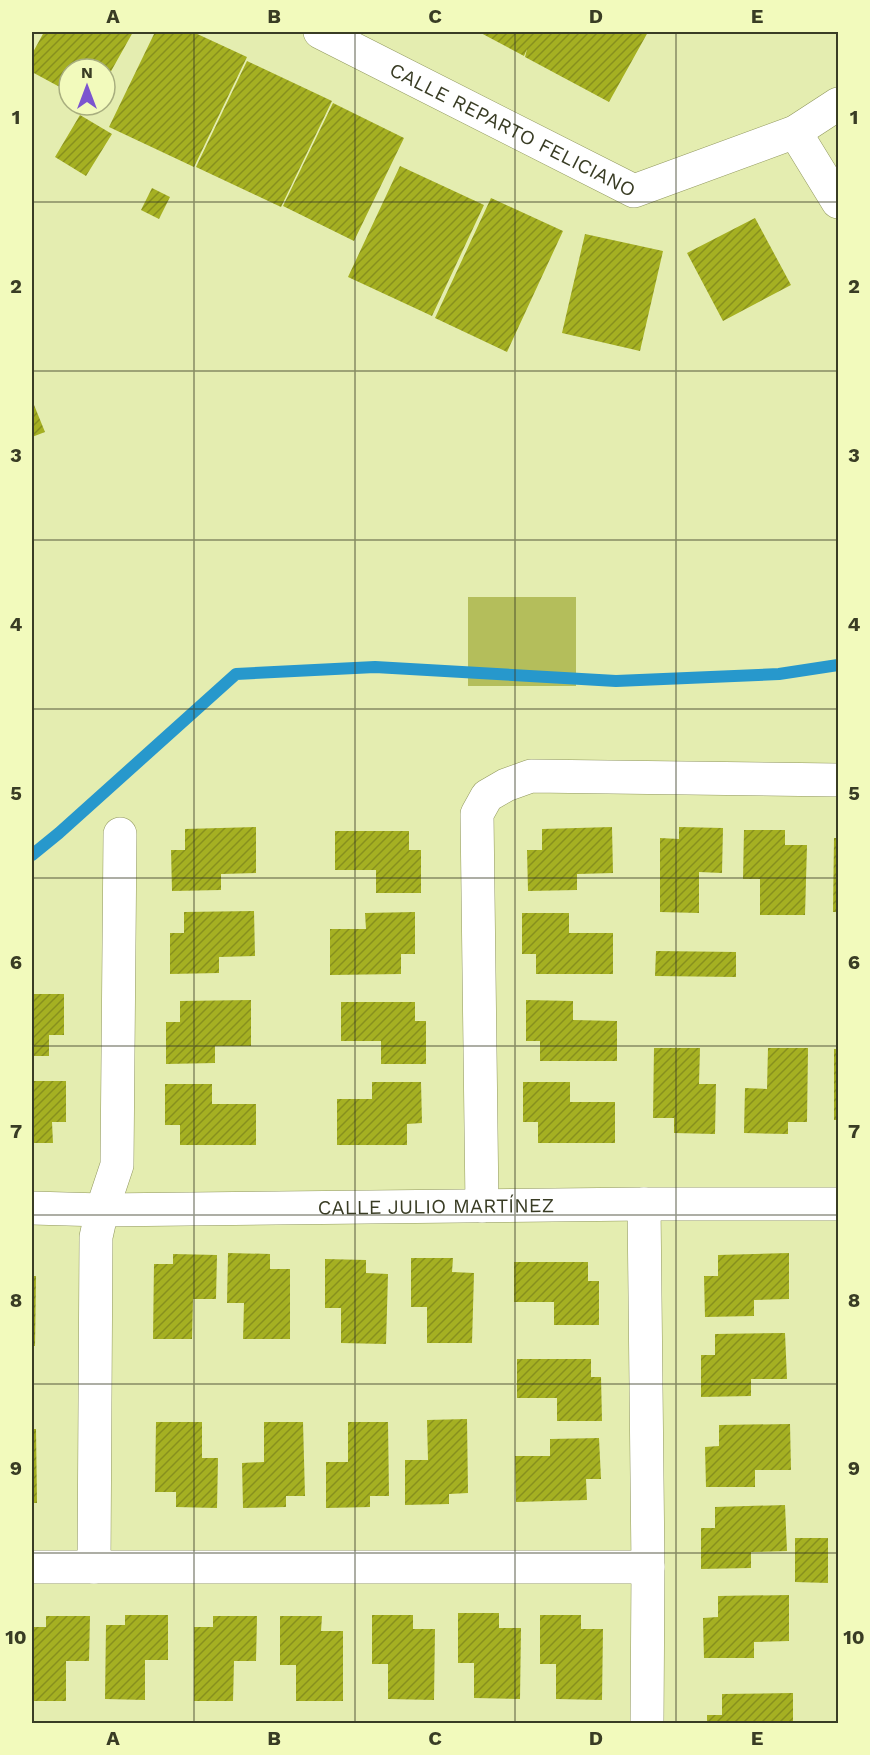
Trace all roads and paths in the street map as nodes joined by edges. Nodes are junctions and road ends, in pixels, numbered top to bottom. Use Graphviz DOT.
graph roads {
  1 [pos="320,32"];
  2 [pos="838,104"];
  3 [pos="795,132"];
  4 [pos="838,202"];
  5 [pos="838,780"];
  6 [pos="120,834"];
  7 [pos="644,1204"];
  8 [pos="838,1204"];
  9 [pos="482,1206"];
  10 [pos="32,1208"];
  11 [pos="102,1210"];
  12 [pos="32,1567"];
  13 [pos="94,1567"];
  14 [pos="648,1567"];
  15 [pos="647,1724"];
  1 -- 3 [label="street, CALLE REPARTO FELICIANO"];
  2 -- 3 [label="street, CALLE REPARTO FELICIANO"];
  3 -- 4 [label="street"];
  5 -- 9 [label="street"];
  6 -- 11 [label="street"];
  7 -- 8 [label="street, CALLE JULIO MARTÍNEZ"];
  7 -- 9 [label="street, CALLE JULIO MARTÍNEZ"];
  7 -- 14 [label="street"];
  9 -- 11 [label="street, CALLE JULIO MARTÍNEZ"];
  10 -- 11 [label="street, CALLE JULIO MARTÍNEZ"];
  11 -- 13 [label="street"];
  12 -- 13 [label="street"];
  13 -- 14 [label="street"];
  14 -- 15 [label="street"];
}
